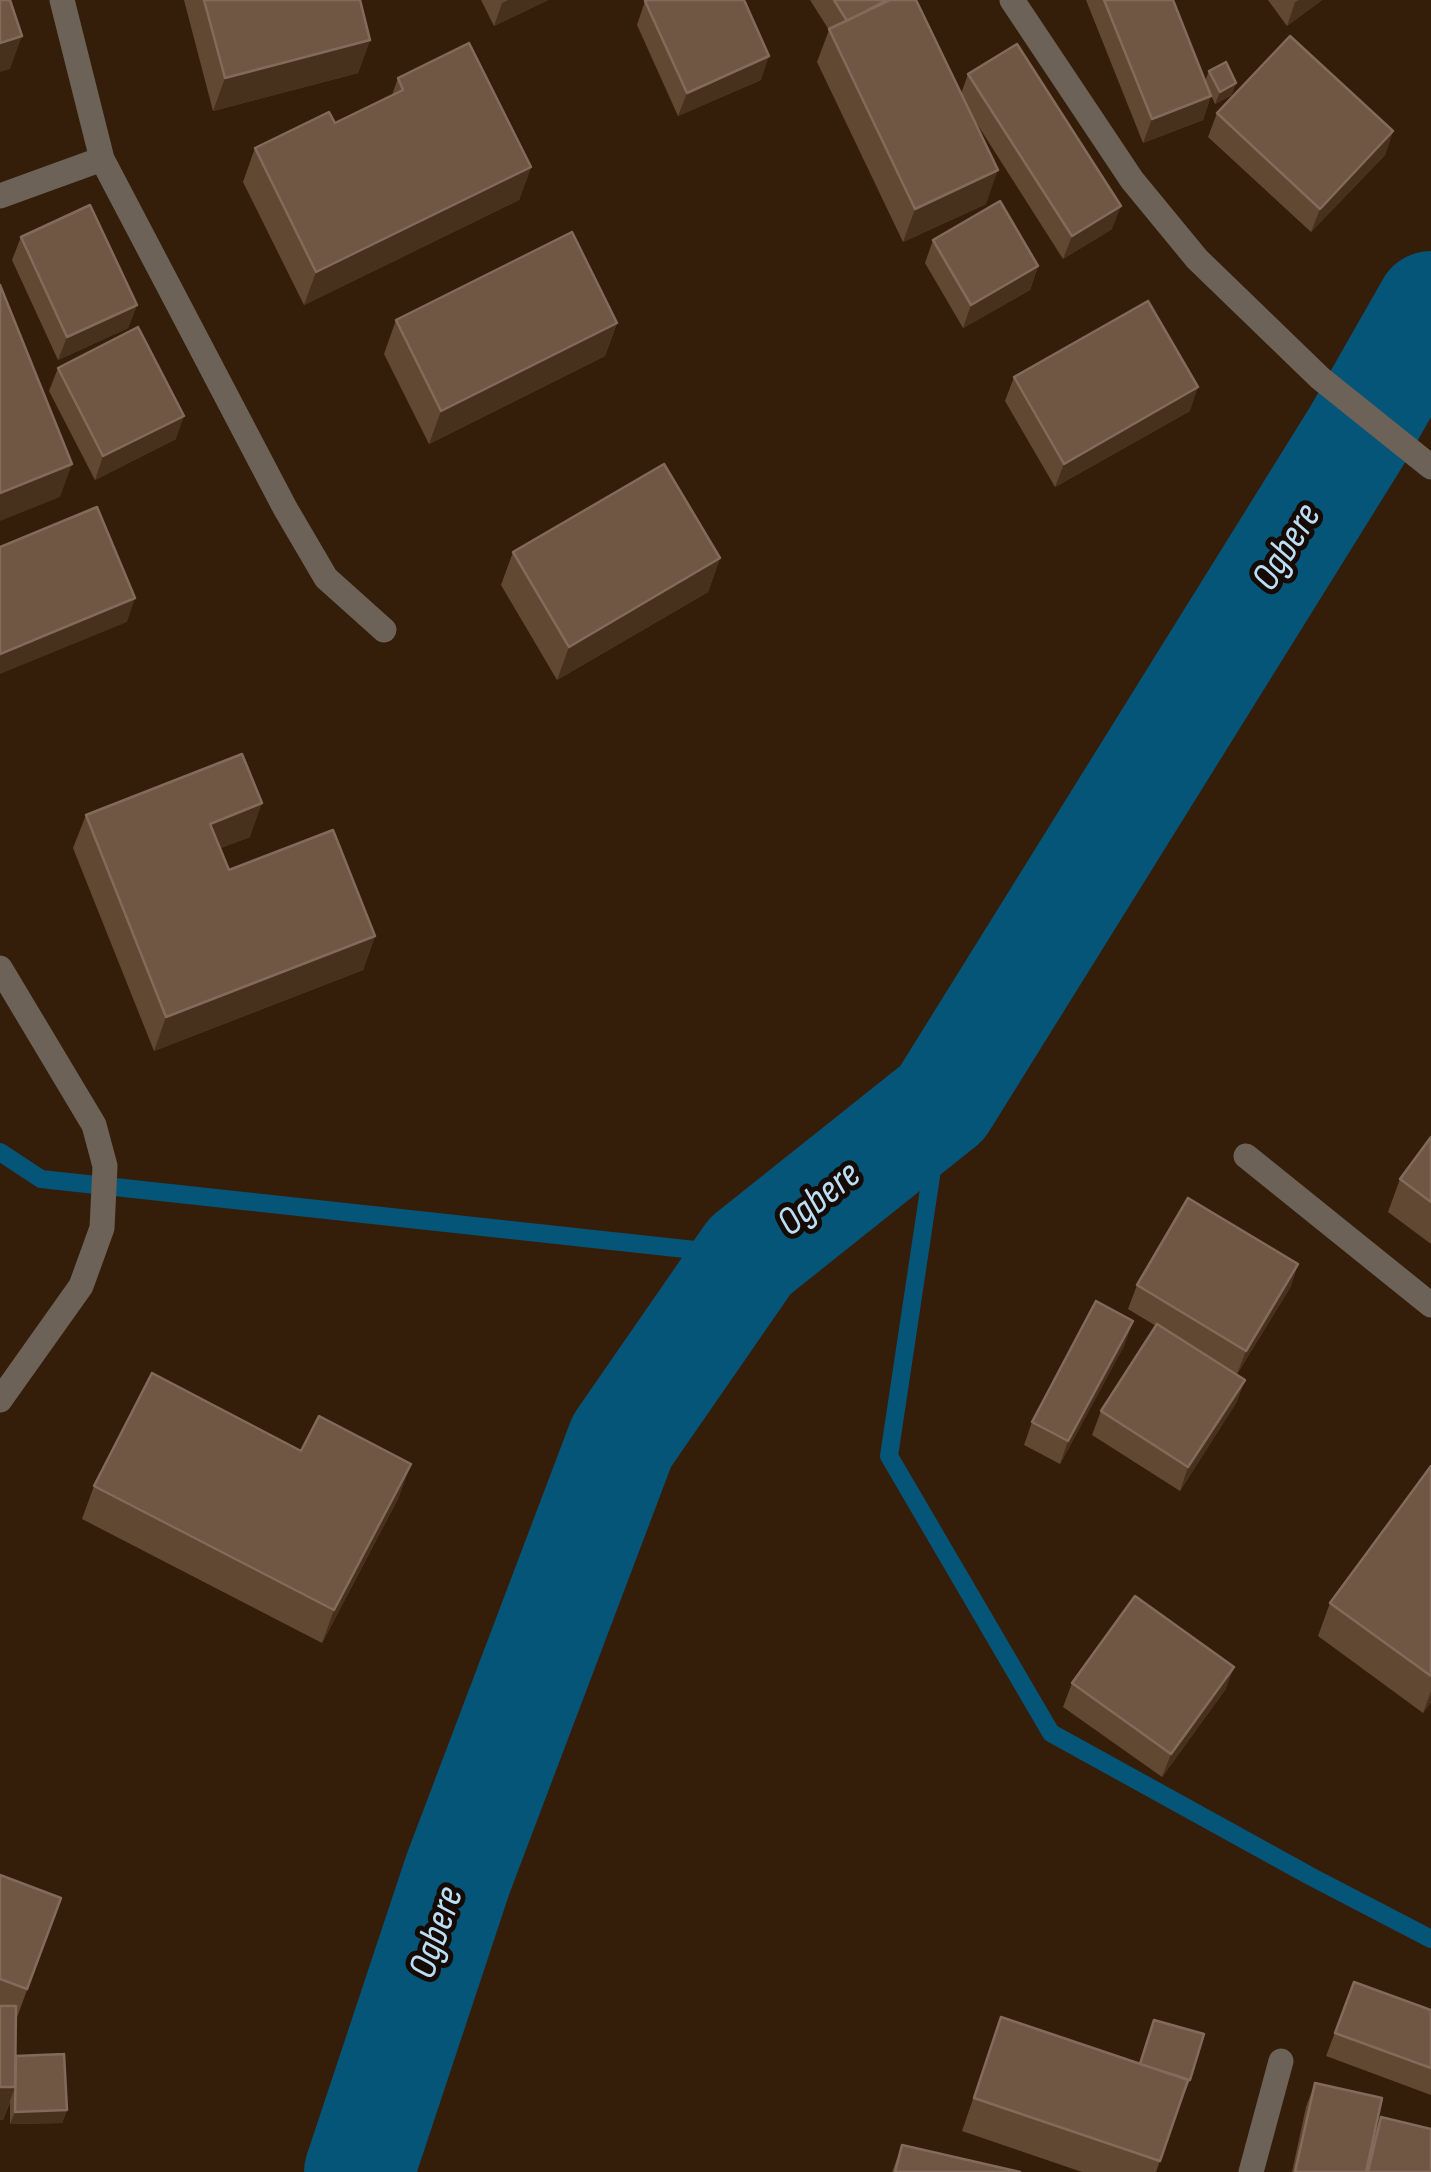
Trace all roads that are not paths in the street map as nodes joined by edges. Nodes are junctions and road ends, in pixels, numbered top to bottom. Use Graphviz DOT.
graph roads {
  1 [pos="62,0"];
  2 [pos="1012,0"];
  3 [pos="102,159"];
  4 [pos="0,196"];
  5 [pos="1431,467"];
  6 [pos="384,630"];
  7 [pos="0,968"];
  8 [pos="1246,1156"];
  9 [pos="1431,1305"];
  10 [pos="0,1400"];
  11 [pos="1281,2061"];
  12 [pos="1251,2172"];
  1 -- 3 [label="street"];
  2 -- 5 [label="street"];
  3 -- 4 [label="street"];
  3 -- 6 [label="street"];
  7 -- 10 [label="street"];
  8 -- 9 [label="street"];
  11 -- 12 [label="street"];
}
